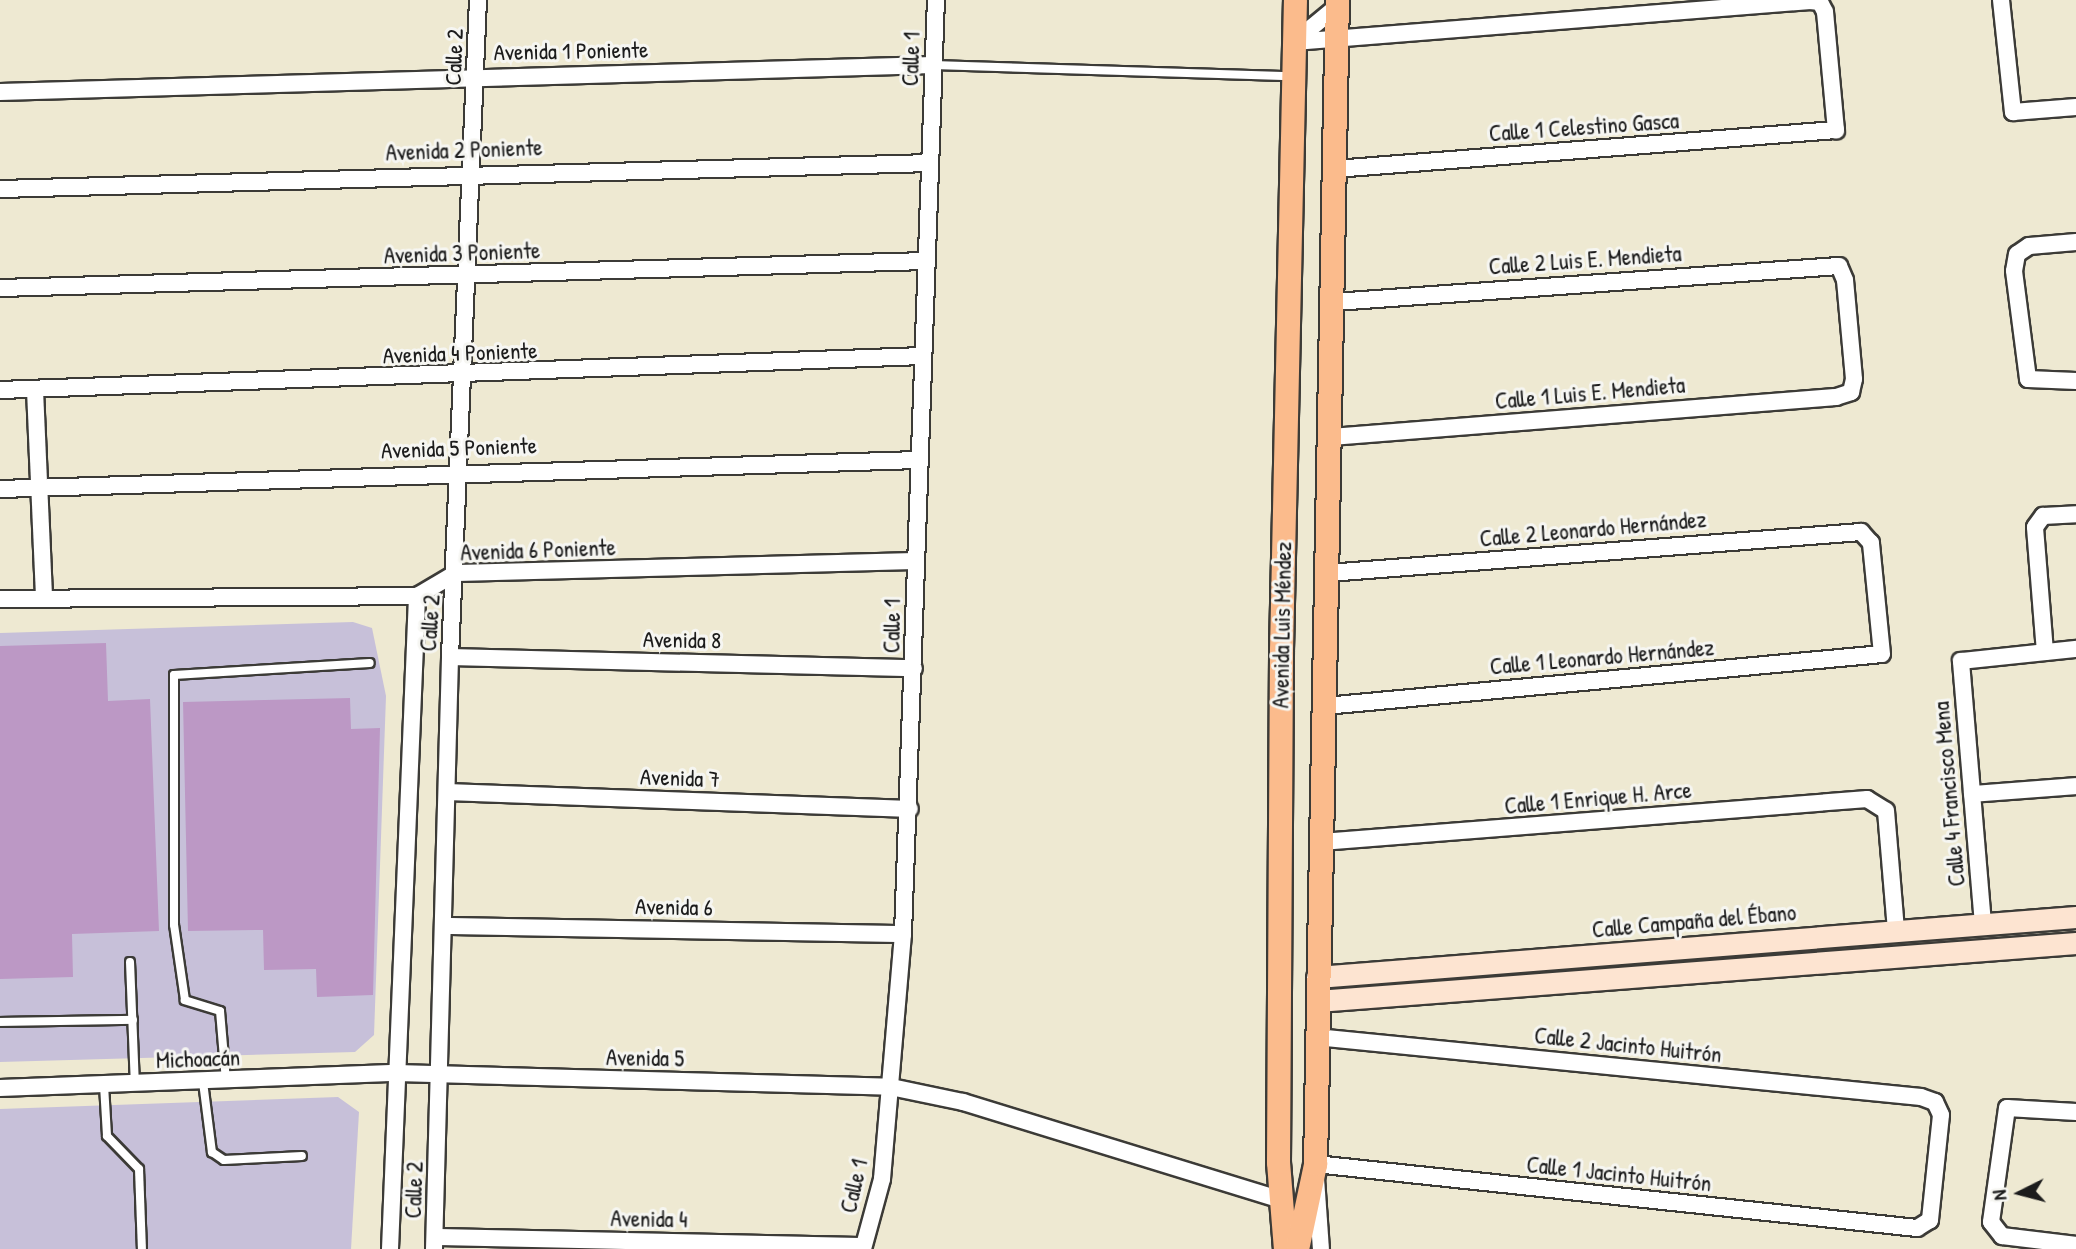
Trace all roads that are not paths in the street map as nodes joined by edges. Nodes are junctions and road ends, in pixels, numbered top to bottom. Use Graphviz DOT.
graph roads {
  1 [pos="478,0"];
  2 [pos="936,0"];
  3 [pos="1295,0"];
  4 [pos="2001,0"];
  5 [pos="1340,2"];
  6 [pos="1336,39"];
  7 [pos="1294,42"];
  8 [pos="933,65"];
  9 [pos="476,76"];
  10 [pos="1294,76"];
  11 [pos="0,92"];
  12 [pos="2076,107"];
  13 [pos="930,163"];
  14 [pos="1335,169"];
  15 [pos="473,172"];
  16 [pos="0,190"];
  17 [pos="2076,242"];
  18 [pos="926,261"];
  19 [pos="468,275"];
  20 [pos="0,288"];
  21 [pos="1334,302"];
  22 [pos="922,356"];
  23 [pos="461,376"];
  24 [pos="2076,382"];
  25 [pos="0,390"];
  26 [pos="35,390"];
  27 [pos="1851,392"];
  28 [pos="1331,437"];
  29 [pos="919,460"];
  30 [pos="456,470"];
  31 [pos="38,487"];
  32 [pos="0,489"];
  33 [pos="2076,514"];
  34 [pos="916,561"];
  35 [pos="456,573"];
  36 [pos="1328,573"];
  37 [pos="417,596"];
  38 [pos="44,598"];
  39 [pos="0,599"];
  40 [pos="2076,649"];
  41 [pos="2045,652"];
  42 [pos="1882,654"];
  43 [pos="450,657"];
  44 [pos="370,663"];
  45 [pos="914,668"];
  46 [pos="1325,706"];
  47 [pos="2076,786"];
  48 [pos="448,792"];
  49 [pos="1972,794"];
  50 [pos="910,809"];
  51 [pos="1321,842"];
  52 [pos="2076,916"];
  53 [pos="1983,924"];
  54 [pos="445,926"];
  55 [pos="1896,931"];
  56 [pos="903,934"];
  57 [pos="2076,943"];
  58 [pos="130,962"];
  59 [pos="1317,977"];
  60 [pos="1317,1001"];
  61 [pos="132,1020"];
  62 [pos="0,1022"];
  63 [pos="1316,1037"];
  64 [pos="397,1073"];
  65 [pos="440,1075"];
  66 [pos="226,1081"];
  67 [pos="203,1082"];
  68 [pos="135,1084"];
  69 [pos="104,1085"];
  70 [pos="891,1087"];
  71 [pos="0,1088"];
  72 [pos="2076,1112"];
  73 [pos="302,1156"];
  74 [pos="1315,1164"];
  75 [pos="1281,1200"];
  76 [pos="1917,1228"];
  77 [pos="435,1243"];
  78 [pos="2076,1245"];
  79 [pos="863,1247"];
  80 [pos="142,1249"];
  81 [pos="390,1249"];
  82 [pos="1285,1249"];
  83 [pos="1297,1249"];
  84 [pos="1321,1249"];
  1 -- 9 [label="street, Calle 2"];
  2 -- 8 [label="street, Calle 1"];
  3 -- 7 [label="main road, Avenida Luis Méndez"];
  4 -- 12 [label="street"];
  5 -- 6 [label="main road, Avenida Luis Méndez"];
  5 -- 7 [label="street"];
  6 -- 7 [label="street"];
  6 -- 14 [label="main road, Avenida Luis Méndez"];
  6 -- 14 [label="street, Calle 1 Celestino Gasca"];
  7 -- 10 [label="main road, Avenida Luis Méndez"];
  8 -- 9 [label="street, Avenida 1 Poniente"];
  8 -- 10 [label="lane"];
  8 -- 13 [label="street, Calle 1"];
  9 -- 11 [label="street, Avenida 1 Poniente"];
  9 -- 15 [label="street, Calle 2"];
  10 -- 75 [label="main road, Avenida Luis Méndez"];
  13 -- 15 [label="street, Avenida 2 Poniente"];
  13 -- 18 [label="street, Calle 1"];
  14 -- 21 [label="main road, Avenida Luis Méndez"];
  15 -- 16 [label="street, Avenida 2 Poniente"];
  15 -- 19 [label="street, Calle 2"];
  17 -- 24 [label="street"];
  18 -- 19 [label="street, Avenida 3 Poniente"];
  18 -- 22 [label="street, Calle 1"];
  19 -- 20 [label="street, Avenida 3 Poniente"];
  19 -- 23 [label="street, Calle 2"];
  21 -- 27 [label="street, Calle 2 Luis E. Mendieta"];
  21 -- 28 [label="main road, Avenida Luis Méndez"];
  22 -- 23 [label="street, Avenida 4 Poniente"];
  22 -- 29 [label="street, Calle 1"];
  23 -- 26 [label="street, Avenida 4 Poniente"];
  23 -- 30 [label="street, Calle 2"];
  25 -- 26 [label="street, Avenida 4 Poniente"];
  26 -- 31 [label="street"];
  27 -- 28 [label="street, Calle 1 Luis E. Mendieta"];
  28 -- 36 [label="main road, Avenida Luis Méndez"];
  29 -- 30 [label="street, Avenida 5 Poniente"];
  29 -- 34 [label="street, Calle 1"];
  30 -- 31 [label="street, Avenida 5 Poniente"];
  30 -- 35 [label="street, Calle 2"];
  31 -- 32 [label="street, Avenida 5 Poniente"];
  31 -- 38 [label="street"];
  33 -- 41 [label="street"];
  34 -- 35 [label="street, Avenida 6 Poniente"];
  34 -- 45 [label="street, Calle 1"];
  35 -- 37 [label="street, Avenida 6 Poniente"];
  35 -- 43 [label="street, Calle 2"];
  36 -- 42 [label="street, Calle 2 Leonardo Hernández"];
  36 -- 46 [label="main road, Avenida Luis Méndez"];
  37 -- 38 [label="street"];
  37 -- 64 [label="street, Calle 2"];
  38 -- 39 [label="street"];
  40 -- 41 [label="street"];
  41 -- 49 [label="street, Calle 4 Francisco Mena"];
  42 -- 46 [label="street, Calle 1 Leonardo Hernández"];
  43 -- 45 [label="street, Avenida 8"];
  43 -- 48 [label="street, Calle 2"];
  44 -- 66 [label="lane"];
  45 -- 50 [label="street, Calle 1"];
  46 -- 51 [label="main road, Avenida Luis Méndez"];
  47 -- 49 [label="street"];
  48 -- 50 [label="street, Avenida 7"];
  48 -- 54 [label="street, Calle 2"];
  49 -- 53 [label="street, Calle 4 Francisco Mena"];
  50 -- 56 [label="street, Calle 1"];
  51 -- 55 [label="street, Calle 1 Enrique H. Arce"];
  51 -- 59 [label="main road, Avenida Luis Méndez"];
  52 -- 53 [label="street, Calle Campaña del Ébano"];
  53 -- 55 [label="street, Calle Campaña del Ébano"];
  54 -- 56 [label="street, Avenida 6"];
  54 -- 65 [label="street, Calle 2"];
  55 -- 59 [label="street, Calle Campaña del Ébano"];
  56 -- 70 [label="street, Calle 1"];
  57 -- 60 [label="street"];
  58 -- 61 [label="lane"];
  59 -- 60 [label="main road, Avenida Luis Méndez"];
  60 -- 63 [label="main road, Avenida Luis Méndez"];
  61 -- 62 [label="lane"];
  61 -- 68 [label="lane"];
  63 -- 74 [label="main road, Avenida Luis Méndez"];
  63 -- 76 [label="street, Calle 2 Jacinto Huitrón"];
  64 -- 65 [label="street, Avenida 5"];
  64 -- 66 [label="street, Michoacán"];
  64 -- 81 [label="street, Calle 2"];
  65 -- 70 [label="street, Avenida 5"];
  65 -- 77 [label="street, Calle 2"];
  66 -- 67 [label="street, Michoacán"];
  67 -- 68 [label="street, Michoacán"];
  67 -- 73 [label="lane"];
  68 -- 69 [label="street, Michoacán"];
  69 -- 71 [label="street, Michoacán"];
  69 -- 80 [label="lane"];
  70 -- 75 [label="street, Avenida 5"];
  70 -- 79 [label="street, Calle 1"];
  72 -- 78 [label="street"];
  74 -- 76 [label="street, Calle 1 Jacinto Huitrón"];
  74 -- 83 [label="main road, Avenida Luis Méndez"];
  74 -- 84 [label="street, Avenida Luis Méndez"];
  75 -- 82 [label="main road, Avenida Luis Méndez"];
  77 -- 79 [label="street, Avenida 4"];
}
